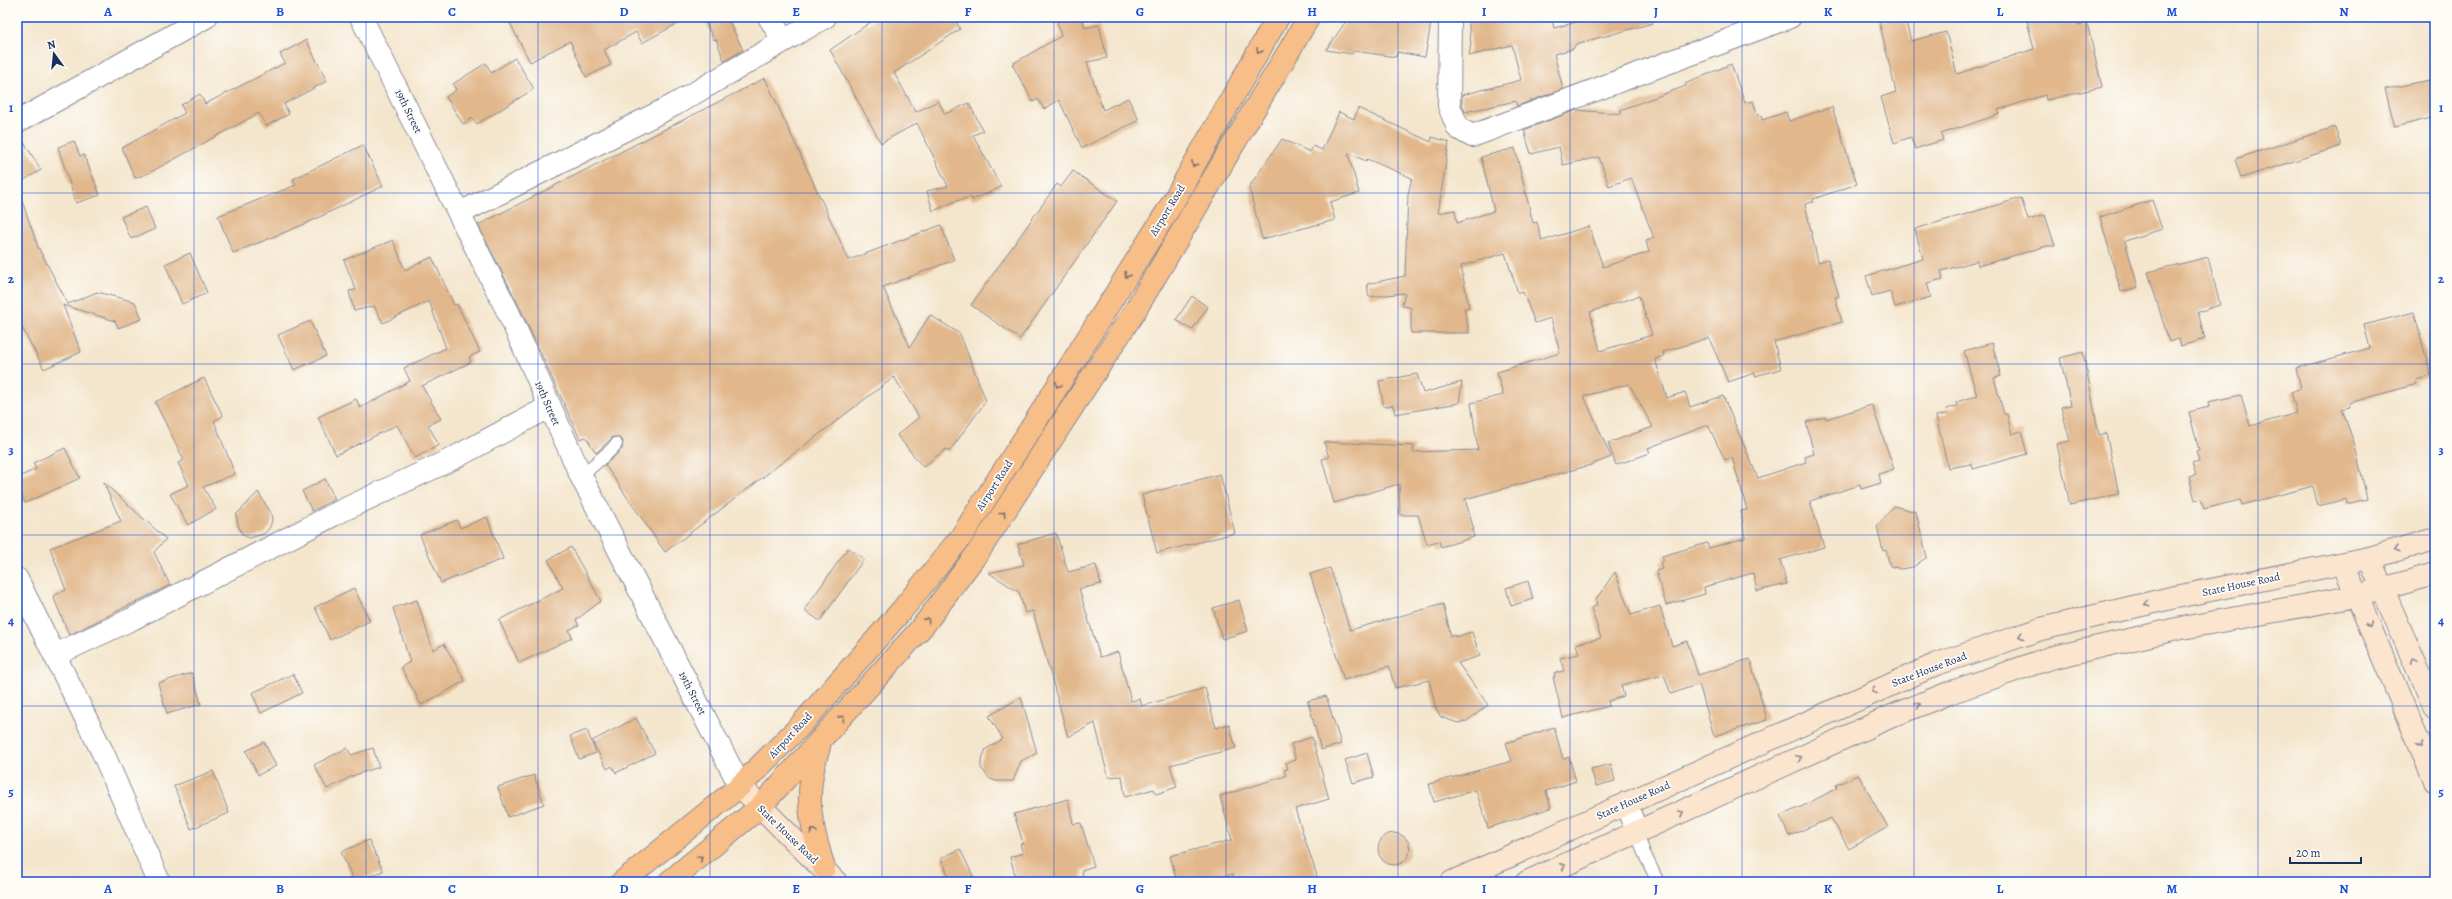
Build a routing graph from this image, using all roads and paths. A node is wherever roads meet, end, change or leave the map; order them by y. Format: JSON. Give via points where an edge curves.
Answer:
{"nodes":[{"id":1,"x":206,"y":17,"type":"edge"},
{"id":2,"x":362,"y":17,"type":"edge"},
{"id":3,"x":769,"y":17,"type":"edge"},
{"id":4,"x":825,"y":17,"type":"edge"},
{"id":5,"x":1278,"y":17,"type":"edge"},
{"id":6,"x":1309,"y":17,"type":"edge"},
{"id":7,"x":1450,"y":17,"type":"edge"},
{"id":8,"x":1790,"y":17,"type":"edge"},
{"id":9,"x":783,"y":40,"type":"junction"},
{"id":10,"x":17,"y":122,"type":"edge"},
{"id":11,"x":460,"y":213,"type":"junction"},
{"id":12,"x":1113,"y":296,"type":"junction"},
{"id":13,"x":1136,"y":308,"type":"junction"},
{"id":14,"x":549,"y":407,"type":"junction"},
{"id":15,"x":616,"y":444,"type":"dead end"},
{"id":16,"x":581,"y":476,"type":"junction"},
{"id":17,"x":2435,"y":539,"type":"edge"},
{"id":18,"x":2369,"y":558,"type":"junction"},
{"id":19,"x":2343,"y":563,"type":"junction"},
{"id":20,"x":2435,"y":574,"type":"edge"},
{"id":21,"x":17,"y":579,"type":"edge"},
{"id":22,"x":2382,"y":588,"type":"junction"},
{"id":23,"x":2357,"y":596,"type":"junction"},
{"id":24,"x":2171,"y":598,"type":"junction"},
{"id":25,"x":2177,"y":629,"type":"junction"},
{"id":26,"x":55,"y":655,"type":"junction"},
{"id":27,"x":2435,"y":670,"type":"edge"},
{"id":28,"x":2432,"y":701,"type":"edge"},
{"id":29,"x":1846,"y":703,"type":"junction"},
{"id":30,"x":1859,"y":730,"type":"junction"},
{"id":31,"x":820,"y":743,"type":"junction"},
{"id":32,"x":2435,"y":781,"type":"edge"},
{"id":33,"x":740,"y":786,"type":"junction"},
{"id":34,"x":1626,"y":803,"type":"junction"},
{"id":35,"x":760,"y":807,"type":"junction"},
{"id":36,"x":1638,"y":833,"type":"junction"},
{"id":37,"x":830,"y":875,"type":"edge"},
{"id":38,"x":159,"y":882,"type":"edge"},
{"id":39,"x":622,"y":882,"type":"edge"},
{"id":40,"x":669,"y":882,"type":"edge"},
{"id":41,"x":1452,"y":882,"type":"edge"},
{"id":42,"x":1527,"y":882,"type":"edge"},
{"id":43,"x":1658,"y":882,"type":"edge"}],
"edges":[{"from":1,"to":10,"type":"street"},
{"from":2,"to":11,"type":"street","name":"19th Street"},
{"from":3,"to":9,"type":"street"},
{"from":4,"to":9,"type":"street"},
{"from":5,"to":12,"type":"main road","name":"Airport Road","one_way":true,"via":[[1170,207]]},
{"from":6,"to":13,"type":"main road","name":"Airport Road"},
{"from":7,"to":8,"type":"street","via":[[1449,106],[1458,128],[1472,136]]},
{"from":9,"to":11,"type":"street","via":[[674,105]]},
{"from":11,"to":14,"type":"street","name":"19th Street","via":[[509,314]]},
{"from":12,"to":13,"type":"main road"},
{"from":12,"to":33,"type":"main road","name":"Airport Road","one_way":true,"via":[[960,537],[902,610],[800,726]]},
{"from":31,"to":13,"type":"main road","name":"Airport Road","one_way":true,"via":[[923,626],[979,551]]},
{"from":14,"to":16,"type":"street","name":"19th Street"},
{"from":14,"to":26,"type":"street","via":[[452,459],[341,511],[132,619]]},
{"from":15,"to":16,"type":"lane"},
{"from":16,"to":33,"type":"street","name":"19th Street"},
{"from":17,"to":18,"type":"main road","name":"State House Road","one_way":true},
{"from":18,"to":19,"type":"main road","name":"State House Road"},
{"from":18,"to":22,"type":"main road"},
{"from":19,"to":23,"type":"main road"},
{"from":19,"to":24,"type":"main road","name":"State House Road"},
{"from":20,"to":22,"type":"main road"},
{"from":21,"to":26,"type":"street"},
{"from":22,"to":23,"type":"main road"},
{"from":28,"to":22,"type":"main road","one_way":true},
{"from":23,"to":25,"type":"main road"},
{"from":23,"to":32,"type":"main road","one_way":true},
{"from":24,"to":25,"type":"main road"},
{"from":24,"to":29,"type":"main road","name":"State House Road","one_way":true,"via":[[2034,632],[1937,664]]},
{"from":30,"to":25,"type":"main road","one_way":true,"via":[[1949,693],[2050,658]]},
{"from":26,"to":38,"type":"street","via":[[103,753]]},
{"from":27,"to":28,"type":"main road"},
{"from":29,"to":30,"type":"main road"},
{"from":29,"to":34,"type":"main road","name":"State House Road"},
{"from":36,"to":30,"type":"main road","one_way":true},
{"from":31,"to":35,"type":"main road","name":"Airport Road"},
{"from":37,"to":31,"type":"main road","one_way":true,"via":[[810,821],[808,795],[811,771]]},
{"from":33,"to":35,"type":"main road","name":"State House Road"},
{"from":33,"to":39,"type":"main road","name":"Airport Road"},
{"from":34,"to":36,"type":"street"},
{"from":34,"to":41,"type":"main road","name":"State House Road"},
{"from":35,"to":37,"type":"main road","name":"State House Road"},
{"from":40,"to":35,"type":"main road","name":"Airport Road","one_way":true},
{"from":42,"to":36,"type":"main road","one_way":true},
{"from":36,"to":43,"type":"lane","via":[[1644,853]]}]}
